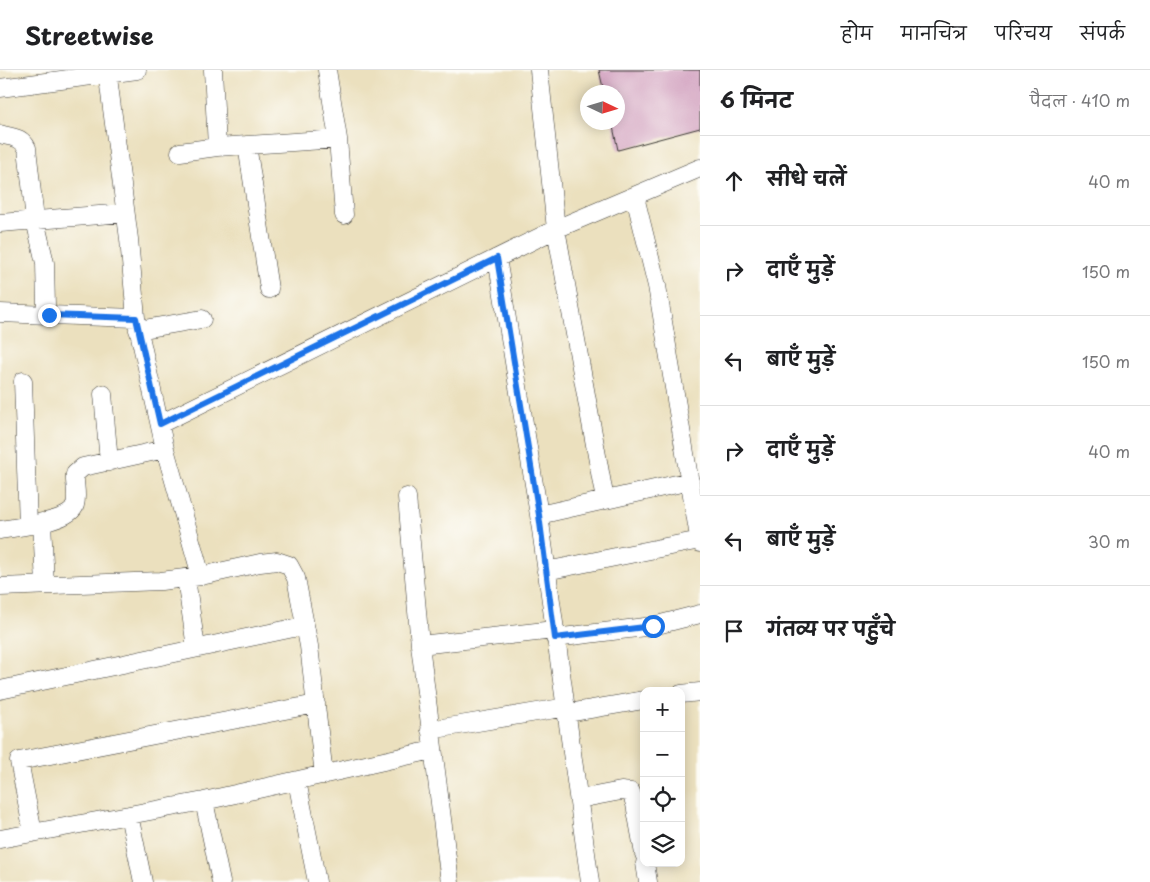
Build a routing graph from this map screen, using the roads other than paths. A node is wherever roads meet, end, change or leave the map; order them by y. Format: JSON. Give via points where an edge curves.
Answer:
{"nodes":[{"id":1,"x":137,"y":70,"type":"edge"},
{"id":2,"x":213,"y":70,"type":"edge"},
{"id":3,"x":327,"y":70,"type":"edge"},
{"id":4,"x":539,"y":70,"type":"edge"},
{"id":5,"x":107,"y":72,"type":"edge"},
{"id":6,"x":0,"y":88,"type":"edge"},
{"id":7,"x":0,"y":134,"type":"edge"},
{"id":8,"x":338,"y":140,"type":"junction"},
{"id":9,"x":247,"y":145,"type":"junction"},
{"id":10,"x":217,"y":147,"type":"junction"},
{"id":11,"x":180,"y":152,"type":"dead end"},
{"id":12,"x":700,"y":168,"type":"edge"},
{"id":13,"x":635,"y":197,"type":"junction"},
{"id":14,"x":124,"y":213,"type":"junction"},
{"id":15,"x":344,"y":215,"type":"dead end"},
{"id":16,"x":35,"y":220,"type":"junction"},
{"id":17,"x":0,"y":224,"type":"edge"},
{"id":18,"x":556,"y":229,"type":"junction"},
{"id":19,"x":497,"y":258,"type":"junction"},
{"id":20,"x":269,"y":290,"type":"dead end"},
{"id":21,"x":0,"y":313,"type":"edge"},
{"id":22,"x":49,"y":315,"type":"junction"},
{"id":23,"x":202,"y":319,"type":"dead end"},
{"id":24,"x":137,"y":324,"type":"junction"},
{"id":25,"x":23,"y":381,"type":"dead end"},
{"id":26,"x":104,"y":394,"type":"dead end"},
{"id":27,"x":160,"y":424,"type":"junction"},
{"id":28,"x":165,"y":449,"type":"junction"},
{"id":29,"x":109,"y":462,"type":"junction"},
{"id":30,"x":690,"y":481,"type":"junction"},
{"id":31,"x":407,"y":497,"type":"dead end"},
{"id":32,"x":605,"y":500,"type":"junction"},
{"id":33,"x":539,"y":515,"type":"junction"},
{"id":34,"x":698,"y":521,"type":"edge"},
{"id":35,"x":35,"y":524,"type":"junction"},
{"id":36,"x":0,"y":530,"type":"edge"},
{"id":37,"x":700,"y":542,"type":"edge"},
{"id":38,"x":546,"y":571,"type":"junction"},
{"id":39,"x":194,"y":577,"type":"junction"},
{"id":40,"x":45,"y":585,"type":"junction"},
{"id":41,"x":0,"y":587,"type":"edge"},
{"id":42,"x":700,"y":614,"type":"edge"},
{"id":43,"x":303,"y":626,"type":"junction"},
{"id":44,"x":554,"y":634,"type":"junction"},
{"id":45,"x":420,"y":645,"type":"junction"},
{"id":46,"x":196,"y":648,"type":"junction"},
{"id":47,"x":0,"y":690,"type":"edge"},
{"id":48,"x":700,"y":692,"type":"edge"},
{"id":49,"x":685,"y":694,"type":"edge"},
{"id":50,"x":640,"y":701,"type":"edge"},
{"id":51,"x":316,"y":704,"type":"junction"},
{"id":52,"x":568,"y":710,"type":"junction"},
{"id":53,"x":430,"y":730,"type":"junction"},
{"id":54,"x":433,"y":750,"type":"junction"},
{"id":55,"x":324,"y":775,"type":"junction"},
{"id":56,"x":297,"y":782,"type":"junction"},
{"id":57,"x":579,"y":799,"type":"junction"},
{"id":58,"x":204,"y":801,"type":"junction"},
{"id":59,"x":129,"y":815,"type":"junction"},
{"id":60,"x":640,"y":832,"type":"edge"},
{"id":61,"x":33,"y":833,"type":"junction"},
{"id":62,"x":0,"y":839,"type":"edge"},
{"id":63,"x":646,"y":867,"type":"edge"},
{"id":64,"x":143,"y":882,"type":"edge"},
{"id":65,"x":220,"y":882,"type":"edge"},
{"id":66,"x":317,"y":882,"type":"edge"},
{"id":67,"x":450,"y":882,"type":"edge"},
{"id":68,"x":590,"y":882,"type":"edge"},
{"id":69,"x":648,"y":882,"type":"edge"}],
"edges":[{"from":1,"to":5,"type":"street"},
{"from":2,"to":10,"type":"street"},
{"from":3,"to":8,"type":"street"},
{"from":4,"to":18,"type":"street"},
{"from":5,"to":6,"type":"street"},
{"from":5,"to":14,"type":"street"},
{"from":7,"to":16,"type":"street","via":[[24,141],[27,148]]},
{"from":8,"to":9,"type":"street"},
{"from":8,"to":15,"type":"street"},
{"from":9,"to":10,"type":"street"},
{"from":9,"to":20,"type":"street"},
{"from":10,"to":11,"type":"street"},
{"from":12,"to":13,"type":"street"},
{"from":13,"to":18,"type":"street"},
{"from":13,"to":30,"type":"street","via":[[657,286]]},
{"from":14,"to":16,"type":"street"},
{"from":14,"to":24,"type":"street"},
{"from":16,"to":17,"type":"street"},
{"from":16,"to":22,"type":"street","via":[[45,263]]},
{"from":18,"to":19,"type":"street"},
{"from":18,"to":32,"type":"street"},
{"from":19,"to":27,"type":"street"},
{"from":19,"to":33,"type":"street"},
{"from":21,"to":22,"type":"street"},
{"from":22,"to":24,"type":"street"},
{"from":23,"to":24,"type":"street"},
{"from":24,"to":27,"type":"street"},
{"from":25,"to":35,"type":"street"},
{"from":26,"to":29,"type":"street"},
{"from":27,"to":28,"type":"street"},
{"from":28,"to":29,"type":"street"},
{"from":28,"to":39,"type":"street"},
{"from":29,"to":35,"type":"street","via":[[78,470],[73,510]]},
{"from":30,"to":32,"type":"street"},
{"from":30,"to":34,"type":"street"},
{"from":31,"to":45,"type":"street"},
{"from":32,"to":33,"type":"street"},
{"from":33,"to":38,"type":"street"},
{"from":34,"to":37,"type":"street"},
{"from":35,"to":36,"type":"street"},
{"from":35,"to":40,"type":"street"},
{"from":37,"to":38,"type":"street"},
{"from":38,"to":44,"type":"street"},
{"from":39,"to":40,"type":"street"},
{"from":39,"to":43,"type":"street","via":[[260,563],[277,561],[289,565],[296,578]]},
{"from":39,"to":46,"type":"street"},
{"from":40,"to":41,"type":"street"},
{"from":42,"to":44,"type":"street","via":[[653,626]]},
{"from":43,"to":46,"type":"street"},
{"from":43,"to":51,"type":"street","via":[[309,646]]},
{"from":44,"to":45,"type":"street"},
{"from":44,"to":52,"type":"street"},
{"from":45,"to":53,"type":"street"},
{"from":46,"to":47,"type":"street"},
{"from":48,"to":49,"type":"street"},
{"from":50,"to":52,"type":"street"},
{"from":51,"to":55,"type":"street"},
{"from":51,"to":61,"type":"street","via":[[19,761]]},
{"from":52,"to":53,"type":"street"},
{"from":52,"to":57,"type":"street"},
{"from":53,"to":54,"type":"street"},
{"from":54,"to":55,"type":"street"},
{"from":54,"to":67,"type":"street"},
{"from":55,"to":56,"type":"street"},
{"from":56,"to":58,"type":"street"},
{"from":56,"to":66,"type":"street"},
{"from":57,"to":60,"type":"street","via":[[630,792]]},
{"from":57,"to":68,"type":"street"},
{"from":58,"to":59,"type":"street"},
{"from":58,"to":65,"type":"street"},
{"from":59,"to":61,"type":"street"},
{"from":59,"to":64,"type":"street"},
{"from":61,"to":62,"type":"street"},
{"from":63,"to":69,"type":"street"}]}
